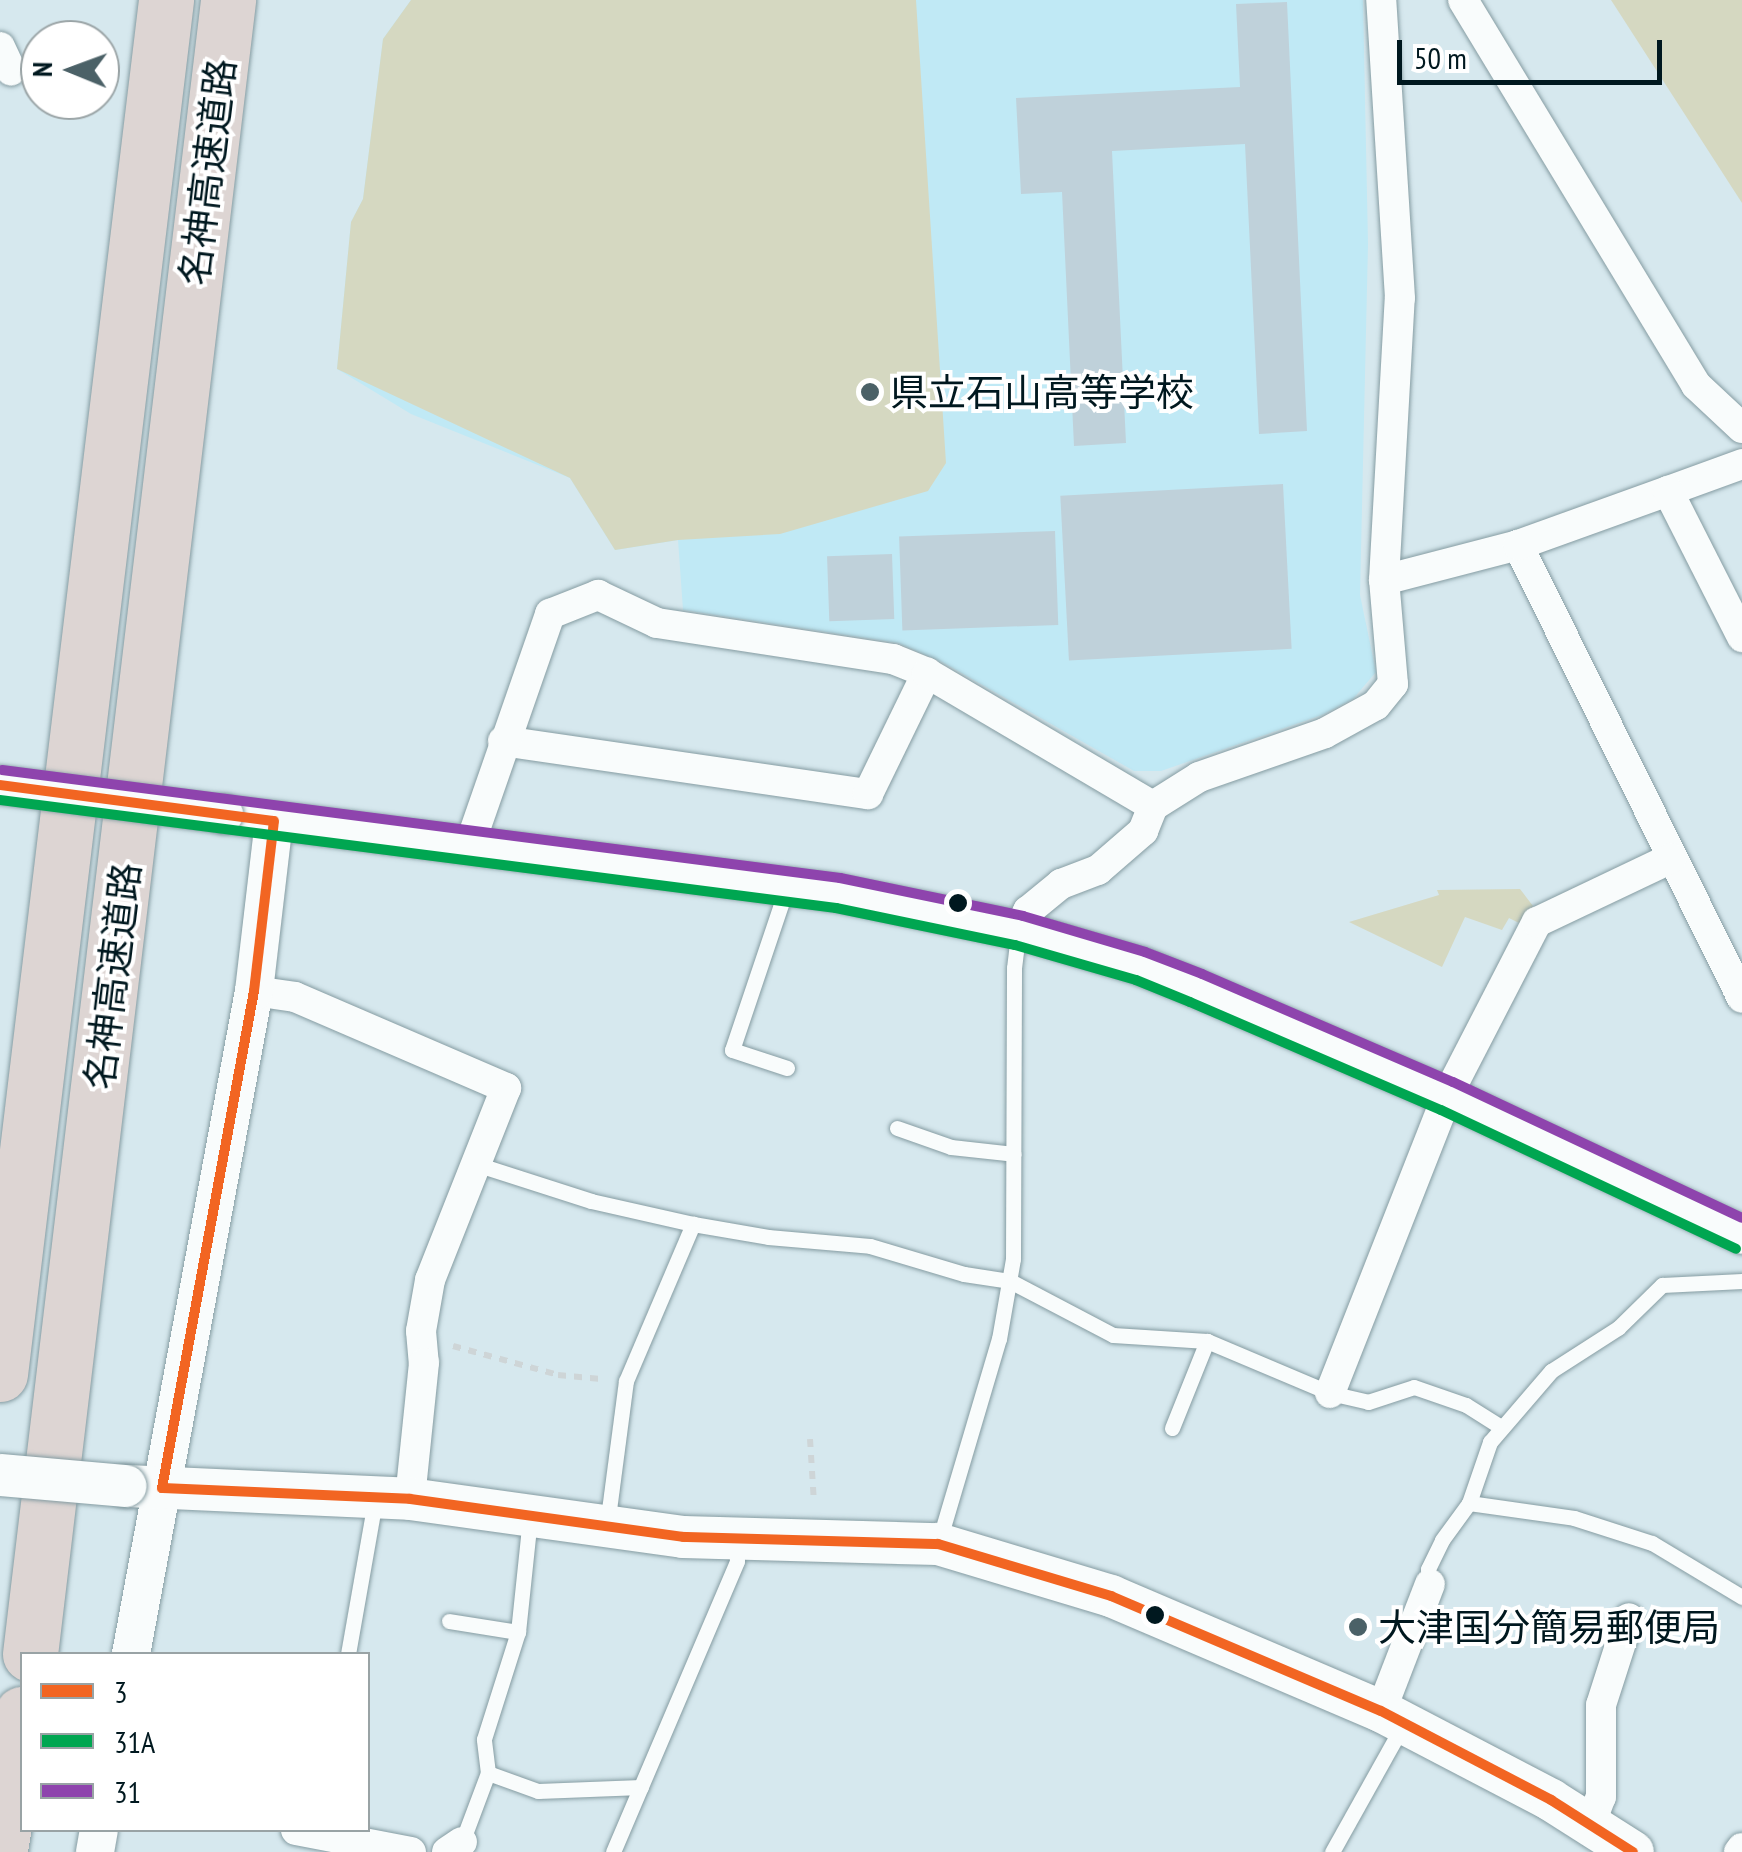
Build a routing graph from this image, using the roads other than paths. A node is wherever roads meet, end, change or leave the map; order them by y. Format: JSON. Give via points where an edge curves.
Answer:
{"nodes":[{"id":1,"x":166,"y":0,"type":"edge"},
{"id":2,"x":228,"y":0,"type":"edge"},
{"id":3,"x":1381,"y":0,"type":"edge"},
{"id":4,"x":1463,"y":0,"type":"edge"},
{"id":5,"x":1742,"y":428,"type":"edge"},
{"id":6,"x":1742,"y":464,"type":"edge"},
{"id":7,"x":1668,"y":491,"type":"junction"},
{"id":8,"x":1518,"y":545,"type":"junction"},
{"id":9,"x":1384,"y":580,"type":"junction"},
{"id":10,"x":1742,"y":637,"type":"edge"},
{"id":11,"x":926,"y":673,"type":"junction"},
{"id":12,"x":503,"y":741,"type":"junction"},
{"id":13,"x":0,"y":785,"type":"edge"},
{"id":14,"x":1153,"y":806,"type":"junction"},
{"id":15,"x":274,"y":821,"type":"junction"},
{"id":16,"x":470,"y":844,"type":"junction"},
{"id":17,"x":1672,"y":858,"type":"junction"},
{"id":18,"x":788,"y":887,"type":"junction"},
{"id":19,"x":1018,"y":930,"type":"junction"},
{"id":20,"x":254,"y":991,"type":"junction"},
{"id":21,"x":1742,"y":998,"type":"edge"},
{"id":22,"x":787,"y":1068,"type":"dead end"},
{"id":23,"x":1446,"y":1096,"type":"junction"},
{"id":24,"x":897,"y":1128,"type":"dead end"},
{"id":25,"x":1014,"y":1154,"type":"junction"},
{"id":26,"x":476,"y":1164,"type":"junction"},
{"id":27,"x":693,"y":1224,"type":"junction"},
{"id":28,"x":1742,"y":1236,"type":"edge"},
{"id":29,"x":1010,"y":1280,"type":"junction"},
{"id":30,"x":1742,"y":1282,"type":"edge"},
{"id":31,"x":1208,"y":1341,"type":"junction"},
{"id":32,"x":0,"y":1374,"type":"edge"},
{"id":33,"x":1330,"y":1393,"type":"junction"},
{"id":34,"x":1501,"y":1427,"type":"junction"},
{"id":35,"x":1172,"y":1428,"type":"dead end"},
{"id":36,"x":0,"y":1475,"type":"edge"},
{"id":37,"x":144,"y":1487,"type":"junction"},
{"id":38,"x":393,"y":1498,"type":"junction"},
{"id":39,"x":1470,"y":1503,"type":"junction"},
{"id":40,"x":530,"y":1517,"type":"junction"},
{"id":41,"x":607,"y":1527,"type":"junction"},
{"id":42,"x":736,"y":1538,"type":"junction"},
{"id":43,"x":938,"y":1544,"type":"junction"},
{"id":44,"x":1430,"y":1584,"type":"joint"},
{"id":45,"x":1742,"y":1597,"type":"edge"},
{"id":46,"x":1629,"y":1618,"type":"dead end"},
{"id":47,"x":449,"y":1620,"type":"dead end"},
{"id":48,"x":518,"y":1632,"type":"junction"},
{"id":49,"x":30,"y":1652,"type":"edge"},
{"id":50,"x":131,"y":1652,"type":"edge"},
{"id":51,"x":349,"y":1652,"type":"edge"},
{"id":52,"x":1393,"y":1717,"type":"junction"},
{"id":53,"x":20,"y":1726,"type":"edge"},
{"id":54,"x":488,"y":1773,"type":"junction"},
{"id":55,"x":641,"y":1787,"type":"junction"},
{"id":56,"x":1590,"y":1825,"type":"junction"},
{"id":57,"x":316,"y":1837,"type":"edge"},
{"id":58,"x":455,"y":1847,"type":"edge"},
{"id":59,"x":0,"y":1850,"type":"edge"},
{"id":60,"x":411,"y":1852,"type":"edge"},
{"id":61,"x":613,"y":1852,"type":"edge"},
{"id":62,"x":1332,"y":1852,"type":"edge"},
{"id":63,"x":1633,"y":1852,"type":"edge"}],
"edges":[{"from":1,"to":32,"type":"highway","name":"名神高速道路"},
{"from":2,"to":49,"type":"highway","name":"名神高速道路"},
{"from":3,"to":9,"type":"street","via":[[1400,298]]},
{"from":4,"to":5,"type":"street","via":[[1696,385]]},
{"from":6,"to":7,"type":"street"},
{"from":7,"to":8,"type":"street"},
{"from":7,"to":10,"type":"street"},
{"from":8,"to":9,"type":"street"},
{"from":8,"to":17,"type":"street"},
{"from":9,"to":14,"type":"street","via":[[1392,684],[1376,705],[1324,733],[1199,777]]},
{"from":11,"to":12,"type":"street","via":[[868,794]]},
{"from":11,"to":12,"type":"street","via":[[893,660],[657,623],[598,595],[550,614]]},
{"from":11,"to":14,"type":"street"},
{"from":12,"to":16,"type":"street"},
{"from":13,"to":15,"type":"street","bridge":true},
{"from":14,"to":19,"type":"street","via":[[1143,831],[1098,870],[1061,884],[1028,911]]},
{"from":15,"to":16,"type":"street"},
{"from":15,"to":20,"type":"street"},
{"from":16,"to":18,"type":"street"},
{"from":17,"to":21,"type":"street"},
{"from":17,"to":23,"type":"street","via":[[1537,922]]},
{"from":18,"to":19,"type":"street"},
{"from":18,"to":22,"type":"lane","via":[[732,1050]]},
{"from":19,"to":23,"type":"street","via":[[1141,966]]},
{"from":19,"to":25,"type":"lane"},
{"from":20,"to":26,"type":"street","via":[[295,997],[506,1088]]},
{"from":20,"to":37,"type":"street"},
{"from":23,"to":28,"type":"street"},
{"from":23,"to":33,"type":"street"},
{"from":24,"to":25,"type":"lane","via":[[951,1147]]},
{"from":25,"to":29,"type":"lane"},
{"from":26,"to":27,"type":"lane","via":[[591,1201]]},
{"from":26,"to":38,"type":"street","via":[[430,1280],[424,1363]]},
{"from":27,"to":29,"type":"lane","via":[[870,1246],[964,1274]]},
{"from":27,"to":41,"type":"lane","via":[[626,1382]]},
{"from":29,"to":31,"type":"lane","via":[[1113,1335]]},
{"from":29,"to":43,"type":"lane"},
{"from":30,"to":34,"type":"lane","via":[[1662,1285],[1618,1328],[1550,1371]]},
{"from":31,"to":33,"type":"lane"},
{"from":31,"to":35,"type":"lane"},
{"from":33,"to":34,"type":"lane","via":[[1368,1402],[1414,1387],[1466,1405]]},
{"from":34,"to":39,"type":"lane","via":[[1473,1480]]},
{"from":36,"to":37,"type":"main road","bridge":true},
{"from":37,"to":38,"type":"main road"},
{"from":37,"to":50,"type":"street"},
{"from":38,"to":40,"type":"main road"},
{"from":38,"to":51,"type":"lane"},
{"from":39,"to":44,"type":"lane","via":[[1442,1540],[1428,1569]]},
{"from":39,"to":45,"type":"lane","via":[[1574,1518],[1652,1543]]},
{"from":40,"to":41,"type":"main road"},
{"from":40,"to":48,"type":"lane"},
{"from":41,"to":42,"type":"main road"},
{"from":42,"to":43,"type":"main road"},
{"from":42,"to":55,"type":"lane","via":[[737,1561]]},
{"from":43,"to":52,"type":"main road","via":[[1110,1596]]},
{"from":44,"to":52,"type":"street"},
{"from":46,"to":56,"type":"street","via":[[1601,1705],[1601,1797]]},
{"from":47,"to":48,"type":"lane"},
{"from":48,"to":54,"type":"lane","via":[[484,1740]]},
{"from":52,"to":56,"type":"main road"},
{"from":52,"to":62,"type":"lane"},
{"from":53,"to":59,"type":"highway"},
{"from":54,"to":55,"type":"lane","via":[[538,1791]]},
{"from":54,"to":58,"type":"lane"},
{"from":55,"to":61,"type":"lane"},
{"from":56,"to":63,"type":"main road"},
{"from":57,"to":60,"type":"street"}]}
